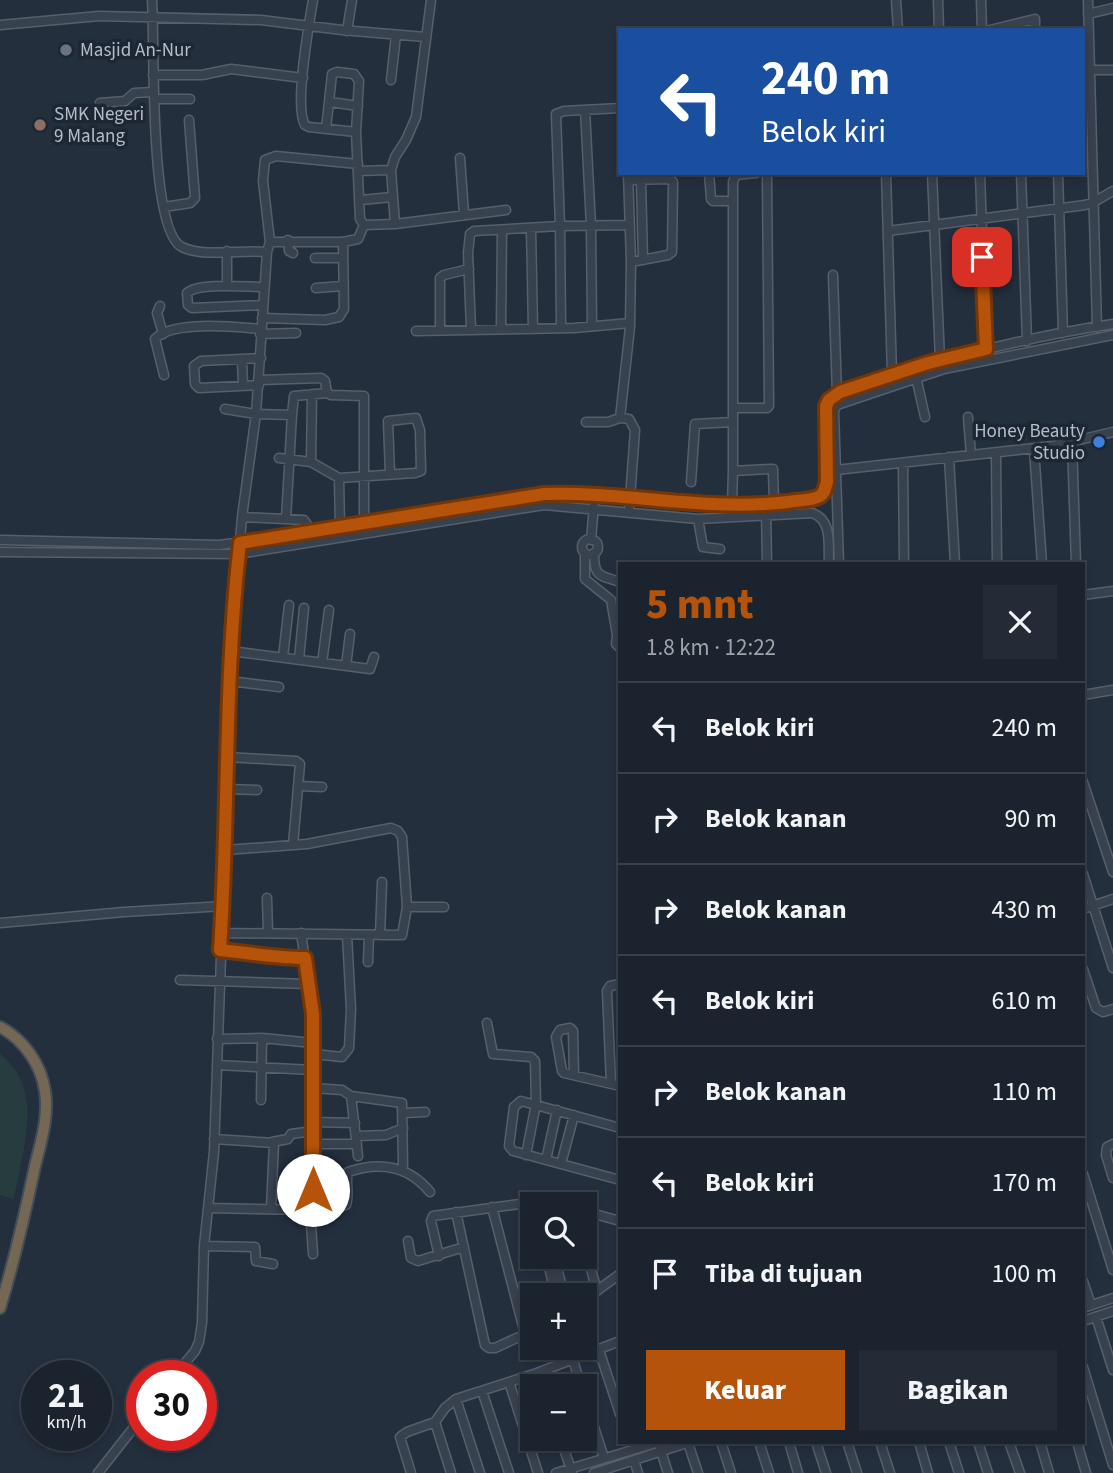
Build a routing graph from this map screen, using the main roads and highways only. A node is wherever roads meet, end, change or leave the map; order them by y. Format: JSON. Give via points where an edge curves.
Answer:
{"nodes":[{"id":1,"x":0,"y":1027,"type":"edge"},
{"id":2,"x":0,"y":1308,"type":"edge"}],
"edges":[{"from":1,"to":2,"type":"highway","via":[[36,1062],[46,1106],[28,1202]]}]}
